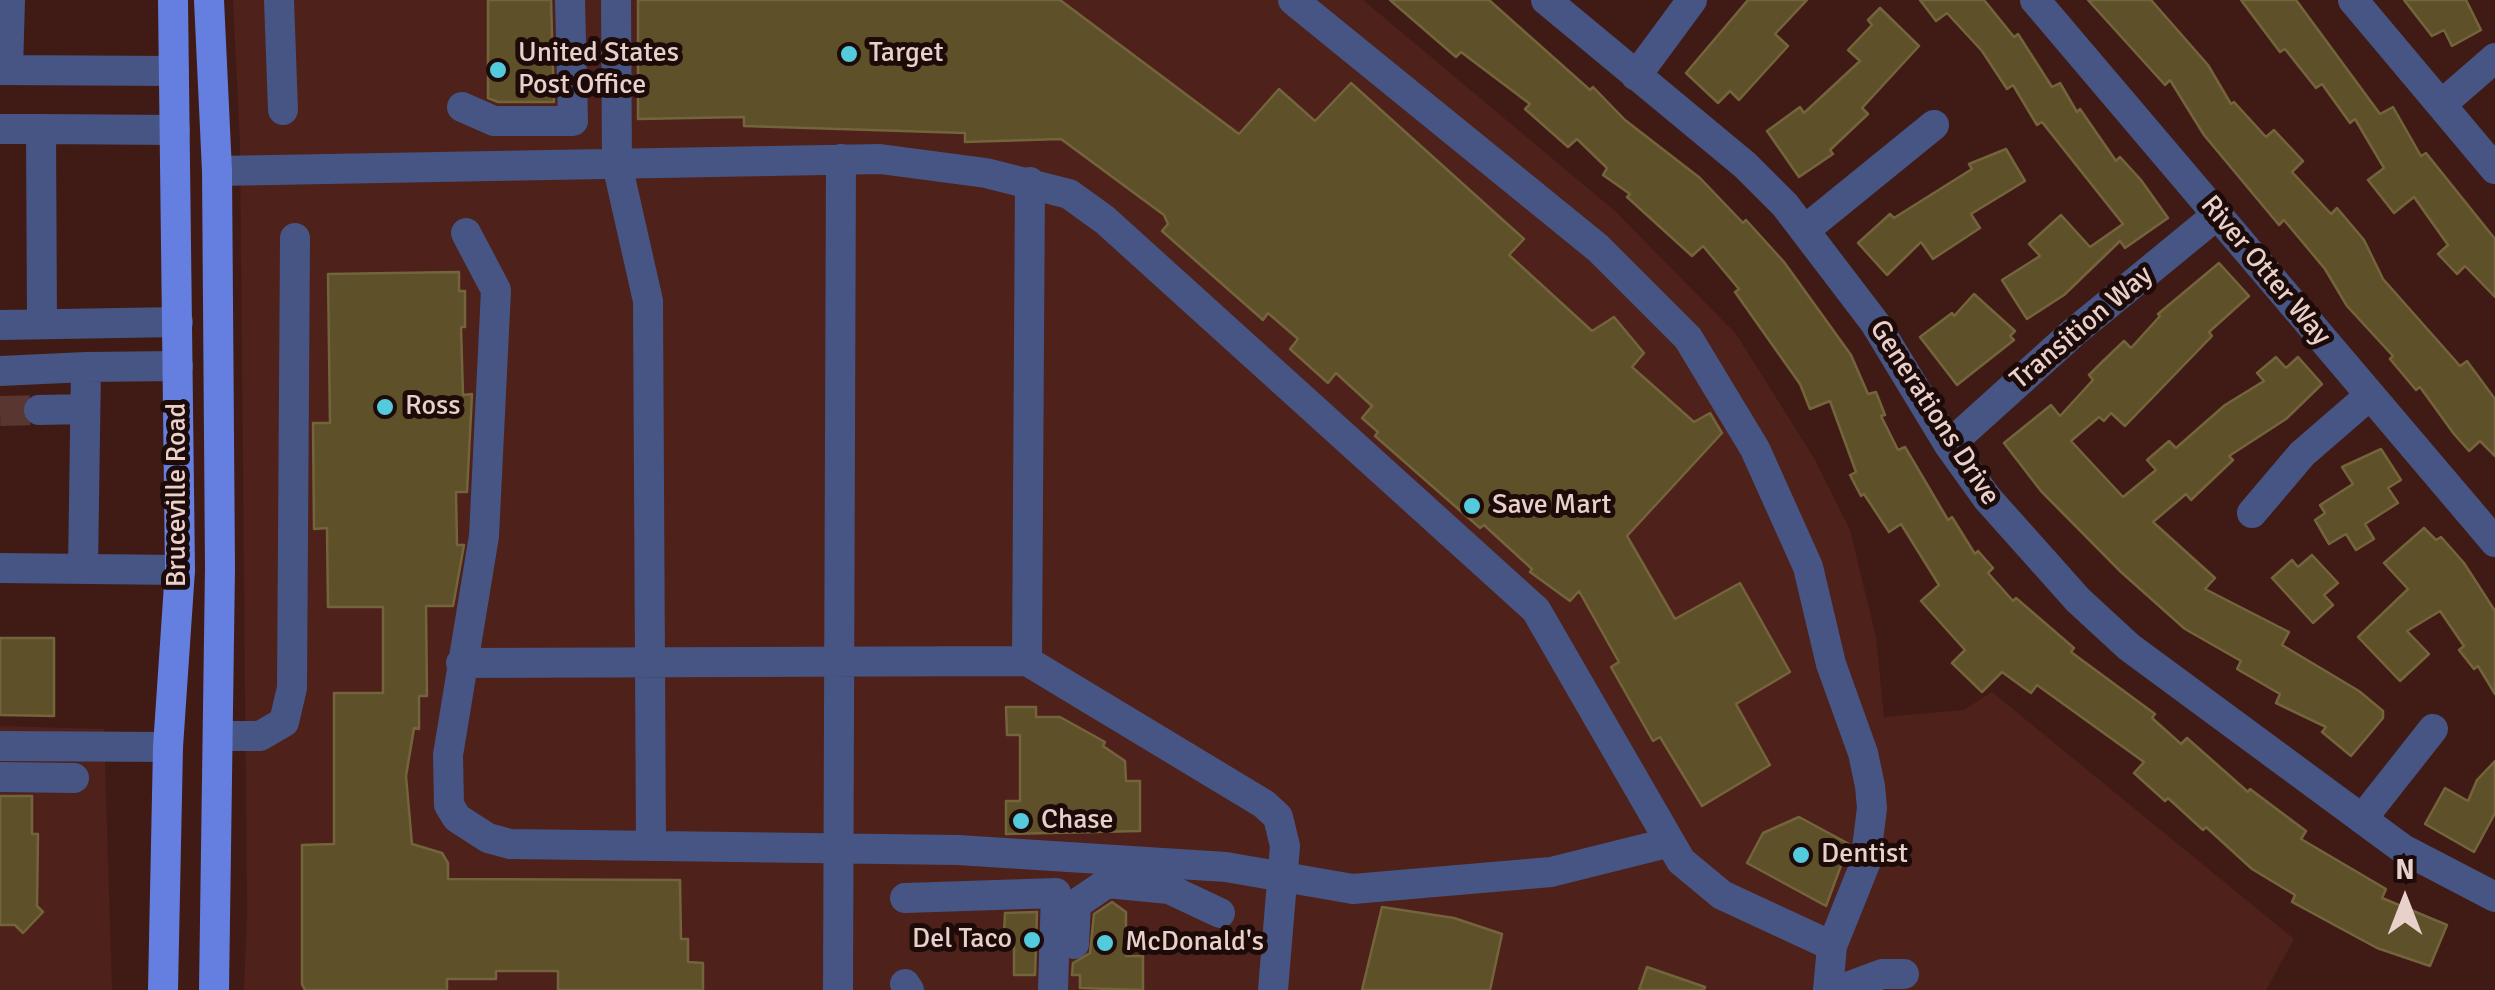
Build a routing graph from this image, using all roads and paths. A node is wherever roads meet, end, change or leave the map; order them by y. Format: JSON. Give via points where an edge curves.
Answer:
{"nodes":[{"id":1,"x":10,"y":0,"type":"edge"},
{"id":2,"x":173,"y":0,"type":"edge"},
{"id":3,"x":187,"y":0,"type":"edge"},
{"id":4,"x":209,"y":0,"type":"edge"},
{"id":5,"x":279,"y":0,"type":"edge"},
{"id":6,"x":570,"y":0,"type":"edge"},
{"id":7,"x":616,"y":0,"type":"edge"},
{"id":8,"x":1294,"y":0,"type":"edge"},
{"id":9,"x":1546,"y":0,"type":"edge"},
{"id":10,"x":1692,"y":0,"type":"edge"},
{"id":11,"x":2035,"y":0,"type":"edge"},
{"id":12,"x":2353,"y":0,"type":"edge"},
{"id":13,"x":2495,"y":58,"type":"edge"},
{"id":14,"x":4,"y":70,"type":"edge"},
{"id":15,"x":174,"y":71,"type":"junction"},
{"id":16,"x":1636,"y":76,"type":"junction"},
{"id":17,"x":2442,"y":104,"type":"junction"},
{"id":18,"x":462,"y":107,"type":"dead end"},
{"id":19,"x":283,"y":110,"type":"dead end"},
{"id":20,"x":1934,"y":125,"type":"dead end"},
{"id":21,"x":0,"y":129,"type":"edge"},
{"id":22,"x":41,"y":129,"type":"junction"},
{"id":23,"x":176,"y":130,"type":"junction"},
{"id":24,"x":841,"y":159,"type":"junction"},
{"id":25,"x":617,"y":164,"type":"junction"},
{"id":26,"x":2495,"y":169,"type":"edge"},
{"id":27,"x":217,"y":171,"type":"junction"},
{"id":28,"x":1030,"y":182,"type":"junction"},
{"id":29,"x":2218,"y":214,"type":"junction"},
{"id":30,"x":1806,"y":229,"type":"junction"},
{"id":31,"x":466,"y":232,"type":"dead end"},
{"id":32,"x":295,"y":238,"type":"dead end"},
{"id":33,"x":178,"y":322,"type":"junction"},
{"id":34,"x":42,"y":324,"type":"junction"},
{"id":35,"x":0,"y":325,"type":"edge"},
{"id":36,"x":178,"y":366,"type":"junction"},
{"id":37,"x":86,"y":367,"type":"junction"},
{"id":38,"x":0,"y":371,"type":"edge"},
{"id":39,"x":2369,"y":396,"type":"junction"},
{"id":40,"x":85,"y":409,"type":"junction"},
{"id":41,"x":38,"y":410,"type":"tunnel mouth"},
{"id":42,"x":1949,"y":445,"type":"junction"},
{"id":43,"x":2252,"y":513,"type":"dead end"},
{"id":44,"x":2495,"y":542,"type":"edge"},
{"id":45,"x":0,"y":568,"type":"edge"},
{"id":46,"x":84,"y":569,"type":"junction"},
{"id":47,"x":180,"y":570,"type":"junction"},
{"id":48,"x":1027,"y":661,"type":"junction"},
{"id":49,"x":462,"y":664,"type":"junction"},
{"id":50,"x":652,"y":664,"type":"junction"},
{"id":51,"x":839,"y":665,"type":"junction"},
{"id":52,"x":2433,"y":729,"type":"dead end"},
{"id":53,"x":219,"y":736,"type":"junction"},
{"id":54,"x":0,"y":746,"type":"edge"},
{"id":55,"x":168,"y":747,"type":"junction"},
{"id":56,"x":0,"y":777,"type":"edge"},
{"id":57,"x":74,"y":778,"type":"dead end"},
{"id":58,"x":2362,"y":819,"type":"junction"},
{"id":59,"x":1667,"y":842,"type":"junction"},
{"id":60,"x":650,"y":846,"type":"junction"},
{"id":61,"x":839,"y":849,"type":"junction"},
{"id":62,"x":1282,"y":879,"type":"junction"},
{"id":63,"x":904,"y":898,"type":"dead end"},
{"id":64,"x":2495,"y":898,"type":"edge"},
{"id":65,"x":1220,"y":913,"type":"dead end"},
{"id":66,"x":1832,"y":946,"type":"junction"},
{"id":67,"x":1904,"y":974,"type":"dead end"},
{"id":68,"x":163,"y":990,"type":"edge"},
{"id":69,"x":214,"y":990,"type":"edge"},
{"id":70,"x":838,"y":990,"type":"edge"},
{"id":71,"x":1053,"y":990,"type":"edge"},
{"id":72,"x":1071,"y":990,"type":"edge"},
{"id":73,"x":1273,"y":990,"type":"edge"},
{"id":74,"x":1828,"y":990,"type":"edge"},
{"id":75,"x":1839,"y":990,"type":"edge"}],
"edges":[{"from":1,"to":14,"type":"street"},
{"from":2,"to":15,"type":"main road","name":"Bruceville Road"},
{"from":3,"to":27,"type":"main road","via":[[193,140],[199,156]]},
{"from":4,"to":27,"type":"main road","name":"Bruceville Road"},
{"from":5,"to":19,"type":"street"},
{"from":6,"to":18,"type":"street","via":[[574,121],[494,120]]},
{"from":7,"to":25,"type":"street"},
{"from":8,"to":66,"type":"street","via":[[1598,248],[1688,338],[1712,372],[1798,542],[1863,753],[1872,808],[1866,864]]},
{"from":9,"to":16,"type":"street","name":"Generations Drive"},
{"from":10,"to":16,"type":"street"},
{"from":11,"to":29,"type":"street","name":"River Otter Way"},
{"from":12,"to":17,"type":"street"},
{"from":13,"to":17,"type":"street"},
{"from":14,"to":15,"type":"street"},
{"from":15,"to":23,"type":"main road","name":"Bruceville Road"},
{"from":16,"to":30,"type":"street","name":"Generations Drive","via":[[1746,166]]},
{"from":17,"to":26,"type":"street"},
{"from":20,"to":30,"type":"street"},
{"from":21,"to":22,"type":"street"},
{"from":22,"to":23,"type":"street"},
{"from":22,"to":34,"type":"street"},
{"from":23,"to":33,"type":"main road","name":"Bruceville Road"},
{"from":24,"to":25,"type":"street"},
{"from":24,"to":28,"type":"street","via":[[908,162]]},
{"from":24,"to":51,"type":"street"},
{"from":25,"to":27,"type":"street"},
{"from":25,"to":50,"type":"street","via":[[648,301]]},
{"from":27,"to":53,"type":"main road","name":"Bruceville Road"},
{"from":28,"to":48,"type":"street"},
{"from":28,"to":59,"type":"street","via":[[1069,194],[1105,220],[1536,610]]},
{"from":29,"to":39,"type":"street","name":"River Otter Way"},
{"from":29,"to":42,"type":"street","name":"Transition Way"},
{"from":30,"to":42,"type":"street","name":"Generations Drive","via":[[1875,323]]},
{"from":31,"to":49,"type":"street","via":[[496,290],[484,536]]},
{"from":32,"to":53,"type":"street","via":[[292,688],[284,722],[260,736]]},
{"from":33,"to":34,"type":"street"},
{"from":33,"to":36,"type":"main road","name":"Bruceville Road"},
{"from":34,"to":35,"type":"street"},
{"from":36,"to":37,"type":"street"},
{"from":36,"to":47,"type":"main road","name":"Bruceville Road"},
{"from":37,"to":38,"type":"street"},
{"from":37,"to":40,"type":"street"},
{"from":39,"to":43,"type":"street","via":[[2302,454]]},
{"from":39,"to":44,"type":"street","name":"River Otter Way"},
{"from":40,"to":41,"type":"street"},
{"from":40,"to":46,"type":"street"},
{"from":42,"to":58,"type":"street","name":"Generations Drive","via":[[2031,550],[2129,647]]},
{"from":45,"to":46,"type":"street"},
{"from":46,"to":47,"type":"street"},
{"from":47,"to":55,"type":"main road","name":"Bruceville Road"},
{"from":48,"to":51,"type":"street"},
{"from":48,"to":62,"type":"street","via":[[1264,804],[1282,832]]},
{"from":49,"to":50,"type":"street"},
{"from":49,"to":60,"type":"street","via":[[448,755],[449,805],[457,818],[510,844]]},
{"from":50,"to":51,"type":"street"},
{"from":50,"to":60,"type":"street"},
{"from":51,"to":61,"type":"street"},
{"from":52,"to":58,"type":"street"},
{"from":53,"to":69,"type":"main road","name":"Bruceville Road"},
{"from":54,"to":55,"type":"street"},
{"from":55,"to":68,"type":"main road","name":"Bruceville Road"},
{"from":56,"to":57,"type":"street"},
{"from":58,"to":64,"type":"street","name":"Generations Drive","via":[[2433,867]]},
{"from":59,"to":62,"type":"street","via":[[1517,877],[1352,889]]},
{"from":59,"to":66,"type":"street","via":[[1722,895]]},
{"from":60,"to":61,"type":"street"},
{"from":61,"to":62,"type":"street","via":[[1226,866]]},
{"from":61,"to":70,"type":"street"},
{"from":62,"to":73,"type":"street"},
{"from":63,"to":71,"type":"street","via":[[1056,893]]},
{"from":65,"to":72,"type":"street","via":[[1169,889],[1107,884],[1076,904]]},
{"from":66,"to":74,"type":"street"},
{"from":67,"to":75,"type":"street","via":[[1882,974]]}]}
